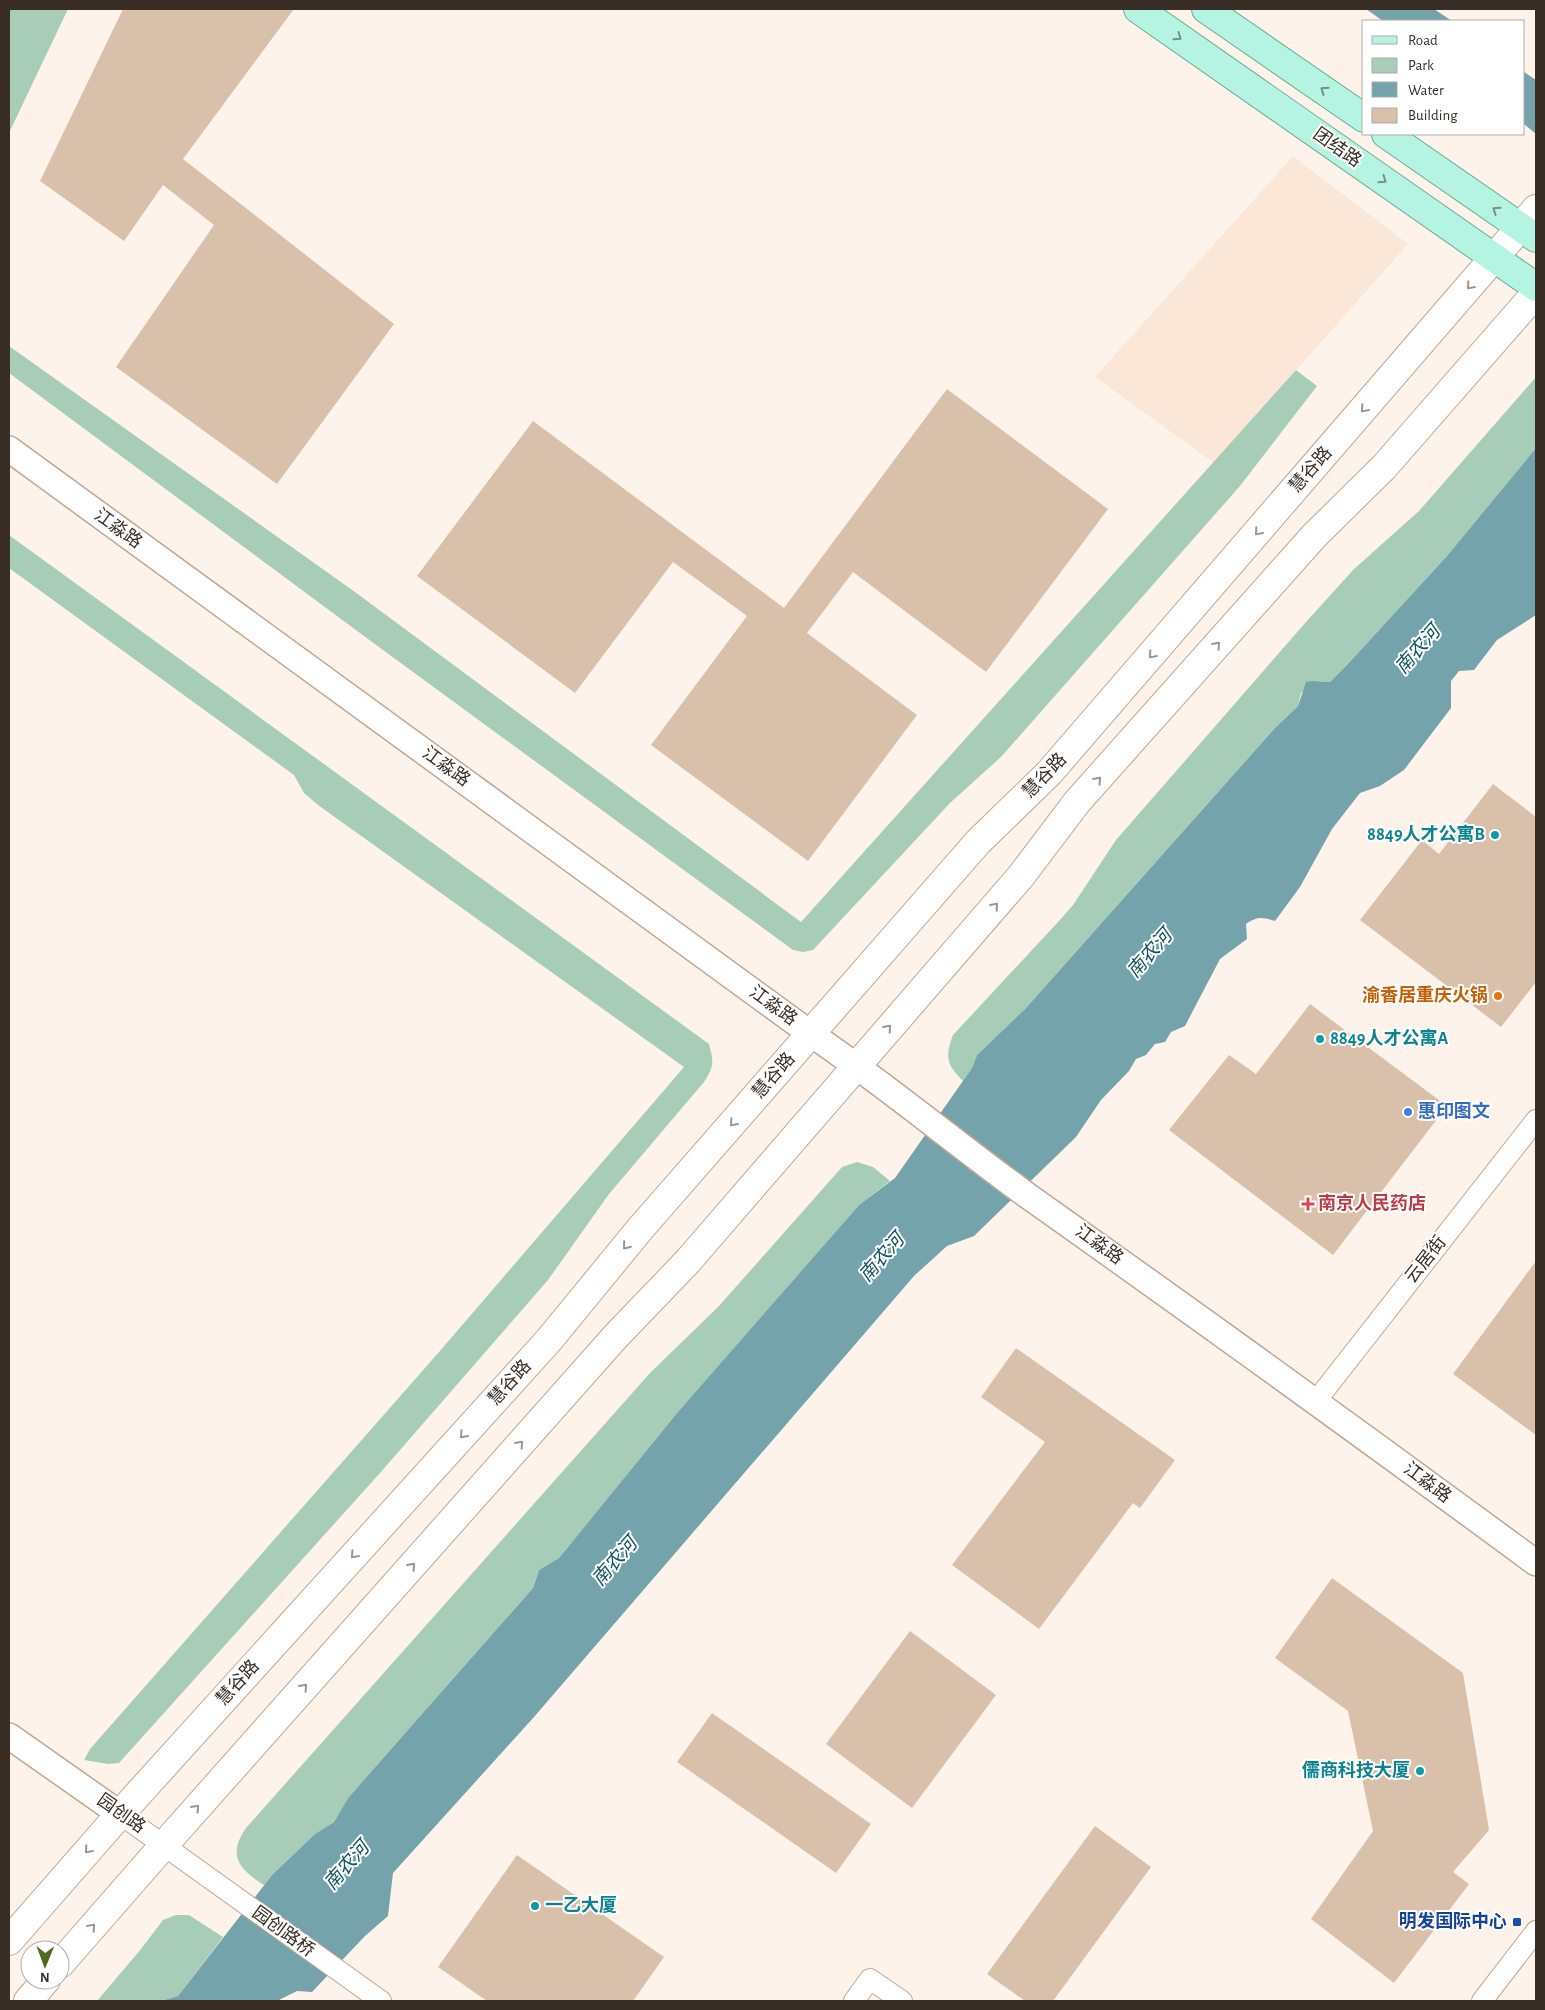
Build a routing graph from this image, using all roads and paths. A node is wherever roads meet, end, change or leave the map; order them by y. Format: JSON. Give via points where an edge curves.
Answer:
{"nodes":[{"id":1,"x":1138,"y":9,"type":"edge"},
{"id":2,"x":1206,"y":9,"type":"edge"},
{"id":3,"x":1362,"y":117,"type":"edge"},
{"id":4,"x":1388,"y":135,"type":"edge"},
{"id":5,"x":1531,"y":225,"type":"edge"},
{"id":6,"x":1495,"y":258,"type":"junction"},
{"id":7,"x":1536,"y":287,"type":"edge"},
{"id":8,"x":1536,"y":293,"type":"edge"},
{"id":9,"x":9,"y":449,"type":"edge"},
{"id":10,"x":811,"y":1034,"type":"junction"},
{"id":11,"x":856,"y":1065,"type":"junction"},
{"id":12,"x":1536,"y":1120,"type":"edge"},
{"id":13,"x":1316,"y":1401,"type":"junction"},
{"id":14,"x":1536,"y":1563,"type":"edge"},
{"id":15,"x":9,"y":1736,"type":"edge"},
{"id":16,"x":120,"y":1814,"type":"junction"},
{"id":17,"x":164,"y":1845,"type":"junction"},
{"id":18,"x":231,"y":1894,"type":"joint"},
{"id":19,"x":1536,"y":1932,"type":"edge"},
{"id":20,"x":9,"y":1941,"type":"edge"},
{"id":21,"x":70,"y":1953,"type":"edge"},
{"id":22,"x":37,"y":1990,"type":"edge"},
{"id":23,"x":28,"y":2001,"type":"edge"},
{"id":24,"x":381,"y":2001,"type":"edge"},
{"id":25,"x":854,"y":2001,"type":"edge"},
{"id":26,"x":902,"y":2001,"type":"edge"},
{"id":27,"x":1482,"y":2001,"type":"edge"}],
"edges":[{"from":1,"to":6,"type":"main road","name":"团结路","one_way":true},
{"from":3,"to":2,"type":"main road","one_way":true},
{"from":5,"to":4,"type":"main road","one_way":true},
{"from":5,"to":6,"type":"main road","name":"慧谷路"},
{"from":6,"to":7,"type":"main road","name":"团结路"},
{"from":6,"to":10,"type":"main road","name":"慧谷路","one_way":true,"via":[[1049,773],[978,842]]},
{"from":11,"to":8,"type":"main road","one_way":true,"via":[[1021,876],[1077,802],[1314,536],[1384,467]]},
{"from":9,"to":10,"type":"street","name":"江淼路"},
{"from":10,"to":11,"type":"street","name":"江淼路"},
{"from":10,"to":16,"type":"main road","name":"慧谷路","one_way":true,"via":[[640,1229],[549,1340]]},
{"from":11,"to":13,"type":"street","name":"江淼路","via":[[1028,1195]]},
{"from":17,"to":11,"type":"main road","one_way":true,"via":[[609,1343],[688,1261]]},
{"from":12,"to":13,"type":"street","name":"云居街"},
{"from":13,"to":14,"type":"street","name":"江淼路"},
{"from":15,"to":16,"type":"street","name":"园创路"},
{"from":16,"to":17,"type":"street","name":"园创路"},
{"from":16,"to":20,"type":"main road","name":"慧谷路","one_way":true},
{"from":17,"to":18,"type":"street","name":"园创路"},
{"from":21,"to":17,"type":"main road","one_way":true},
{"from":18,"to":24,"type":"street","name":"园创路桥"},
{"from":19,"to":27,"type":"street"},
{"from":22,"to":23,"type":"main road"},
{"from":25,"to":26,"type":"street","via":[[870,1979]]}]}
